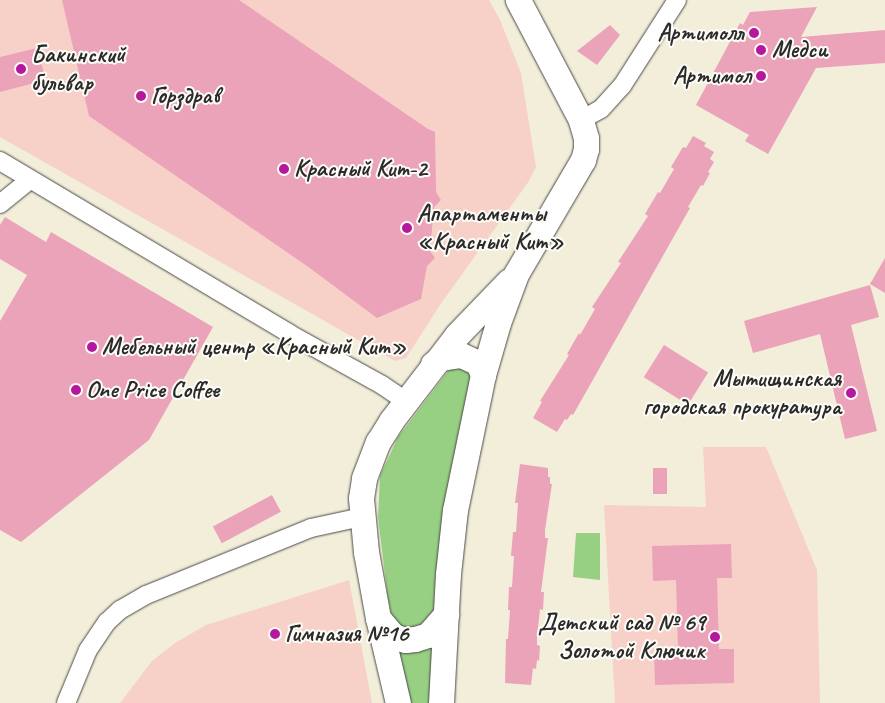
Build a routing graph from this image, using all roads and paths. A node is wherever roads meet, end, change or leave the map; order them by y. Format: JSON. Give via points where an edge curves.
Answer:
{"nodes":[{"id":1,"x":518,"y":0,"type":"edge"},
{"id":2,"x":677,"y":0,"type":"edge"},
{"id":3,"x":581,"y":120,"type":"junction"},
{"id":4,"x":0,"y":161,"type":"edge"},
{"id":5,"x":30,"y":180,"type":"junction"},
{"id":6,"x":0,"y":204,"type":"edge"},
{"id":7,"x":516,"y":274,"type":"junction"},
{"id":8,"x":433,"y":364,"type":"junction"},
{"id":9,"x":483,"y":375,"type":"junction"},
{"id":10,"x":406,"y":401,"type":"junction"},
{"id":11,"x":362,"y":517,"type":"junction"},
{"id":12,"x":446,"y":614,"type":"junction"},
{"id":13,"x":378,"y":618,"type":"junction"},
{"id":14,"x":66,"y":703,"type":"edge"},
{"id":15,"x":398,"y":703,"type":"edge"},
{"id":16,"x":440,"y":703,"type":"edge"}],
"edges":[{"from":1,"to":3,"type":"main road"},
{"from":2,"to":3,"type":"street","via":[[616,94],[602,109]]},
{"from":3,"to":7,"type":"main road","via":[[586,138],[583,160]]},
{"from":4,"to":5,"type":"street"},
{"from":5,"to":6,"type":"street"},
{"from":5,"to":10,"type":"street"},
{"from":7,"to":8,"type":"main road"},
{"from":7,"to":9,"type":"main road"},
{"from":8,"to":9,"type":"main road","via":[[441,358],[461,355],[478,364]]},
{"from":8,"to":10,"type":"main road"},
{"from":9,"to":12,"type":"main road","via":[[455,510]]},
{"from":10,"to":11,"type":"main road","via":[[378,442],[369,462],[361,498]]},
{"from":11,"to":13,"type":"main road"},
{"from":11,"to":14,"type":"street","via":[[311,528],[146,595],[120,610],[107,622],[88,650]]},
{"from":12,"to":13,"type":"main road","via":[[428,635],[405,640],[393,636]]},
{"from":12,"to":16,"type":"main road"},
{"from":13,"to":15,"type":"main road"}]}
